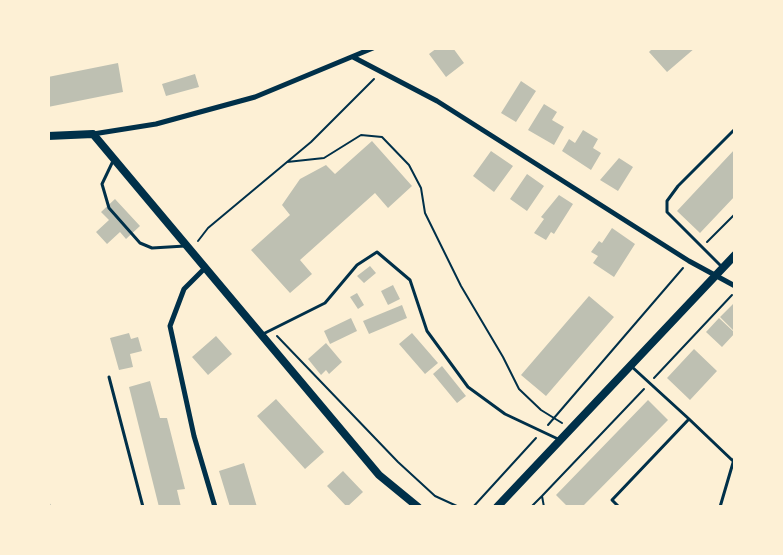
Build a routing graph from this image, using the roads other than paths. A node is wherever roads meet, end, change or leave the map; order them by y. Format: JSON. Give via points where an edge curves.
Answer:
{"nodes":[{"id":1,"x":373,"y":48,"type":"edge"},
{"id":2,"x":353,"y":57,"type":"junction"},
{"id":3,"x":735,"y":129,"type":"edge"},
{"id":4,"x":93,"y":134,"type":"junction"},
{"id":5,"x":48,"y":136,"type":"edge"},
{"id":6,"x":113,"y":159,"type":"junction"},
{"id":7,"x":186,"y":246,"type":"junction"},
{"id":8,"x":735,"y":255,"type":"edge"},
{"id":9,"x":205,"y":268,"type":"junction"},
{"id":10,"x":723,"y":268,"type":"junction"},
{"id":11,"x":715,"y":277,"type":"junction"},
{"id":12,"x":735,"y":286,"type":"edge"},
{"id":13,"x":261,"y":335,"type":"junction"},
{"id":14,"x":630,"y":365,"type":"junction"},
{"id":15,"x":109,"y":376,"type":"dead end"},
{"id":16,"x":689,"y":419,"type":"junction"},
{"id":17,"x":560,"y":440,"type":"junction"},
{"id":18,"x":735,"y":456,"type":"edge"},
{"id":19,"x":733,"y":461,"type":"junction"},
{"id":20,"x":143,"y":507,"type":"edge"},
{"id":21,"x":215,"y":507,"type":"edge"},
{"id":22,"x":418,"y":507,"type":"edge"},
{"id":23,"x":497,"y":507,"type":"edge"},
{"id":24,"x":619,"y":507,"type":"edge"},
{"id":25,"x":720,"y":507,"type":"edge"}],
"edges":[{"from":1,"to":2,"type":"street"},
{"from":2,"to":4,"type":"street","via":[[255,97],[156,124]]},
{"from":2,"to":11,"type":"street","via":[[437,101]]},
{"from":3,"to":10,"type":"lane","via":[[667,201],[667,212]]},
{"from":4,"to":5,"type":"main road"},
{"from":4,"to":6,"type":"main road"},
{"from":6,"to":7,"type":"main road"},
{"from":6,"to":7,"type":"lane","via":[[102,184],[109,208],[140,243],[152,248]]},
{"from":7,"to":9,"type":"main road"},
{"from":8,"to":10,"type":"main road"},
{"from":9,"to":13,"type":"main road"},
{"from":9,"to":21,"type":"street","via":[[184,289],[170,326],[194,436]]},
{"from":10,"to":11,"type":"main road"},
{"from":11,"to":12,"type":"street"},
{"from":11,"to":14,"type":"main road"},
{"from":13,"to":17,"type":"lane","via":[[326,303],[357,265],[377,252],[410,280],[427,331],[468,387],[505,414]]},
{"from":13,"to":22,"type":"main road","via":[[379,475]]},
{"from":14,"to":16,"type":"lane"},
{"from":14,"to":17,"type":"main road"},
{"from":15,"to":20,"type":"lane"},
{"from":16,"to":19,"type":"lane"},
{"from":16,"to":24,"type":"lane","via":[[612,500]]},
{"from":17,"to":23,"type":"main road"},
{"from":18,"to":19,"type":"lane"},
{"from":19,"to":25,"type":"lane"}]}
